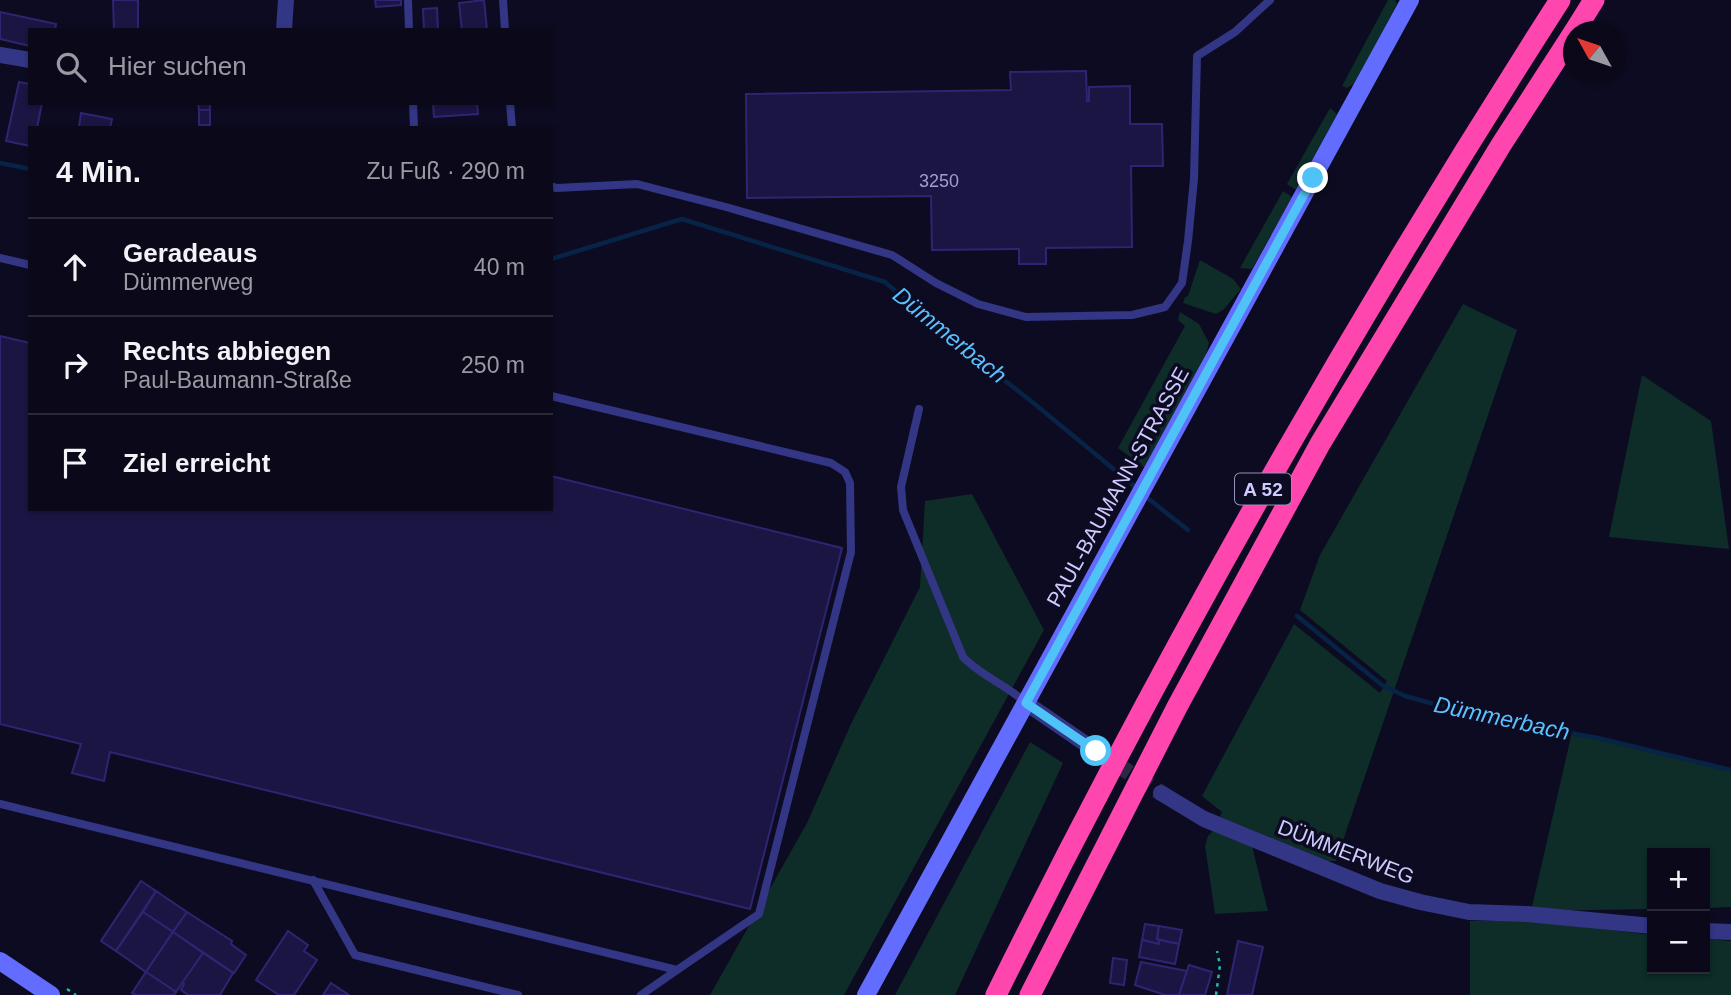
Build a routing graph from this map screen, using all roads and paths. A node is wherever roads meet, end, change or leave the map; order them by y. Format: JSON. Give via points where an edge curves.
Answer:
{"nodes":[{"id":1,"x":286,"y":0,"type":"edge"},
{"id":2,"x":408,"y":0,"type":"edge"},
{"id":3,"x":503,"y":0,"type":"edge"},
{"id":4,"x":1270,"y":0,"type":"edge"},
{"id":5,"x":1410,"y":0,"type":"edge"},
{"id":6,"x":1560,"y":0,"type":"edge"},
{"id":7,"x":1594,"y":0,"type":"edge"},
{"id":8,"x":1581,"y":21,"type":"edge"},
{"id":9,"x":284,"y":28,"type":"edge"},
{"id":10,"x":409,"y":28,"type":"edge"},
{"id":11,"x":505,"y":28,"type":"edge"},
{"id":12,"x":1563,"y":49,"type":"edge"},
{"id":13,"x":0,"y":55,"type":"edge"},
{"id":14,"x":28,"y":60,"type":"edge"},
{"id":15,"x":413,"y":105,"type":"edge"},
{"id":16,"x":510,"y":105,"type":"edge"},
{"id":17,"x":414,"y":126,"type":"edge"},
{"id":18,"x":512,"y":126,"type":"edge"},
{"id":19,"x":553,"y":187,"type":"edge"},
{"id":20,"x":0,"y":258,"type":"edge"},
{"id":21,"x":28,"y":265,"type":"edge"},
{"id":22,"x":553,"y":396,"type":"edge"},
{"id":23,"x":919,"y":409,"type":"dead end"},
{"id":24,"x":1026,"y":703,"type":"junction"},
{"id":25,"x":1096,"y":751,"type":"tunnel mouth"},
{"id":26,"x":1161,"y":793,"type":"tunnel mouth"},
{"id":27,"x":0,"y":803,"type":"edge"},
{"id":28,"x":313,"y":880,"type":"junction"},
{"id":29,"x":1065,"y":923,"type":"junction"},
{"id":30,"x":1647,"y":926,"type":"edge"},
{"id":31,"x":1710,"y":931,"type":"edge"},
{"id":32,"x":1731,"y":932,"type":"edge"},
{"id":33,"x":1217,"y":951,"type":"dead end"},
{"id":34,"x":0,"y":961,"type":"edge"},
{"id":35,"x":677,"y":970,"type":"junction"},
{"id":36,"x":51,"y":995,"type":"edge"},
{"id":37,"x":518,"y":995,"type":"edge"},
{"id":38,"x":641,"y":995,"type":"edge"},
{"id":39,"x":866,"y":995,"type":"edge"},
{"id":40,"x":996,"y":995,"type":"edge"},
{"id":41,"x":1030,"y":995,"type":"edge"},
{"id":42,"x":1042,"y":995,"type":"edge"},
{"id":43,"x":1216,"y":995,"type":"edge"}],
"edges":[{"from":1,"to":9,"type":"street"},
{"from":2,"to":10,"type":"lane"},
{"from":3,"to":11,"type":"lane"},
{"from":4,"to":19,"type":"lane","via":[[1235,32],[1197,56],[1194,178],[1182,283],[1165,306],[1132,315],[1026,317],[978,304],[892,255],[726,207],[637,184]]},
{"from":5,"to":24,"type":"main road","name":"PAUL-BAUMANN-STRASSE"},
{"from":6,"to":40,"type":"highway","number":"A 52","via":[[1240,529],[1080,826]]},
{"from":7,"to":8,"type":"highway","number":"A 52"},
{"from":12,"to":29,"type":"highway","number":"A 52","via":[[1320,444]]},
{"from":13,"to":14,"type":"street"},
{"from":15,"to":17,"type":"lane"},
{"from":16,"to":18,"type":"lane"},
{"from":20,"to":21,"type":"lane"},
{"from":22,"to":35,"type":"lane","via":[[831,463],[845,472],[850,483],[851,552],[759,914]]},
{"from":23,"to":24,"type":"lane","via":[[901,487],[903,510],[963,657]]},
{"from":24,"to":25,"type":"street"},
{"from":24,"to":39,"type":"main road","name":"PAUL-BAUMANN-STRASSE"},
{"from":26,"to":30,"type":"street","name":"DÜMMERWEG","via":[[1204,819],[1380,891],[1469,912]]},
{"from":27,"to":28,"type":"lane"},
{"from":28,"to":35,"type":"lane"},
{"from":28,"to":37,"type":"lane","via":[[355,955]]},
{"from":29,"to":41,"type":"highway","number":"A 52"},
{"from":29,"to":42,"type":"highway"},
{"from":31,"to":32,"type":"street"},
{"from":33,"to":43,"type":"path"},
{"from":34,"to":36,"type":"main road"},
{"from":35,"to":38,"type":"lane"}]}
